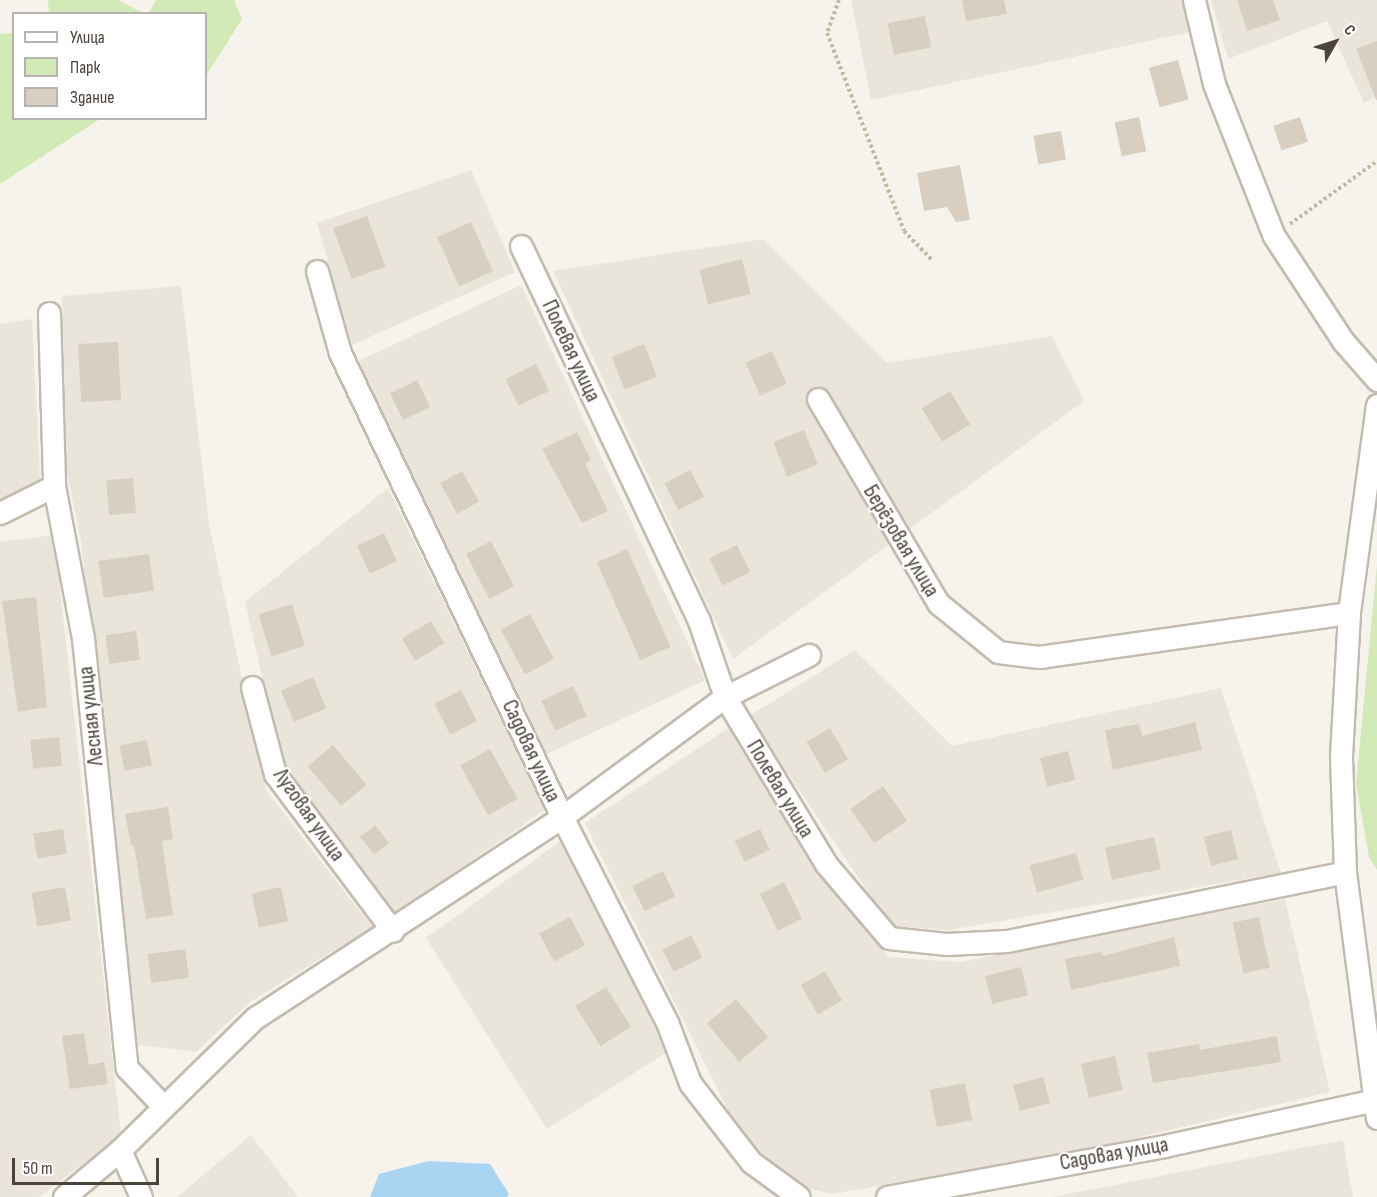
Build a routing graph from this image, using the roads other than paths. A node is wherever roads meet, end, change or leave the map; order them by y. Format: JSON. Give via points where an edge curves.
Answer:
{"nodes":[{"id":1,"x":1194,"y":0,"type":"edge"},
{"id":2,"x":521,"y":246,"type":"dead end"},
{"id":3,"x":316,"y":271,"type":"dead end"},
{"id":4,"x":49,"y":313,"type":"dead end"},
{"id":5,"x":1377,"y":380,"type":"edge"},
{"id":6,"x":818,"y":399,"type":"dead end"},
{"id":7,"x":1377,"y":405,"type":"edge"},
{"id":8,"x":54,"y":486,"type":"junction"},
{"id":9,"x":0,"y":513,"type":"edge"},
{"id":10,"x":1349,"y":613,"type":"junction"},
{"id":11,"x":809,"y":655,"type":"dead end"},
{"id":12,"x":252,"y":687,"type":"dead end"},
{"id":13,"x":725,"y":696,"type":"junction"},
{"id":14,"x":562,"y":817,"type":"junction"},
{"id":15,"x":1345,"y":872,"type":"junction"},
{"id":16,"x":393,"y":931,"type":"junction"},
{"id":17,"x":1369,"y":994,"type":"edge"},
{"id":18,"x":163,"y":1106,"type":"junction"},
{"id":19,"x":1376,"y":1109,"type":"edge"},
{"id":20,"x":120,"y":1150,"type":"junction"},
{"id":21,"x":64,"y":1197,"type":"edge"},
{"id":22,"x":141,"y":1197,"type":"edge"},
{"id":23,"x":799,"y":1197,"type":"edge"},
{"id":24,"x":887,"y":1197,"type":"edge"}],
"edges":[{"from":1,"to":5,"type":"street","via":[[1214,84],[1274,236],[1343,341]]},
{"from":2,"to":13,"type":"street","name":"Полевая улица","via":[[699,621]]},
{"from":3,"to":14,"type":"street","name":"Садовая улица","via":[[340,353]]},
{"from":4,"to":8,"type":"street","name":"Лесная улица"},
{"from":6,"to":10,"type":"street","name":"Берёзовая улица","via":[[938,603],[998,652],[1039,657]]},
{"from":7,"to":10,"type":"street"},
{"from":8,"to":9,"type":"street"},
{"from":8,"to":18,"type":"street","name":"Лесная улица","via":[[83,639],[127,1068]]},
{"from":10,"to":15,"type":"street","via":[[1341,757]]},
{"from":11,"to":13,"type":"street"},
{"from":12,"to":16,"type":"street","name":"Луговая улица","via":[[275,774]]},
{"from":13,"to":14,"type":"street"},
{"from":13,"to":15,"type":"street","name":"Полевая улица","via":[[826,864],[889,938],[947,944],[1007,941]]},
{"from":14,"to":16,"type":"street"},
{"from":14,"to":23,"type":"street","name":"Садовая улица","via":[[667,1022],[690,1083],[751,1162]]},
{"from":15,"to":17,"type":"street"},
{"from":16,"to":18,"type":"street","via":[[255,1018]]},
{"from":17,"to":19,"type":"street"},
{"from":18,"to":20,"type":"street"},
{"from":19,"to":24,"type":"street","name":"Садовая улица","via":[[1340,1106],[1164,1146]]},
{"from":20,"to":21,"type":"street"},
{"from":20,"to":22,"type":"street"}]}
